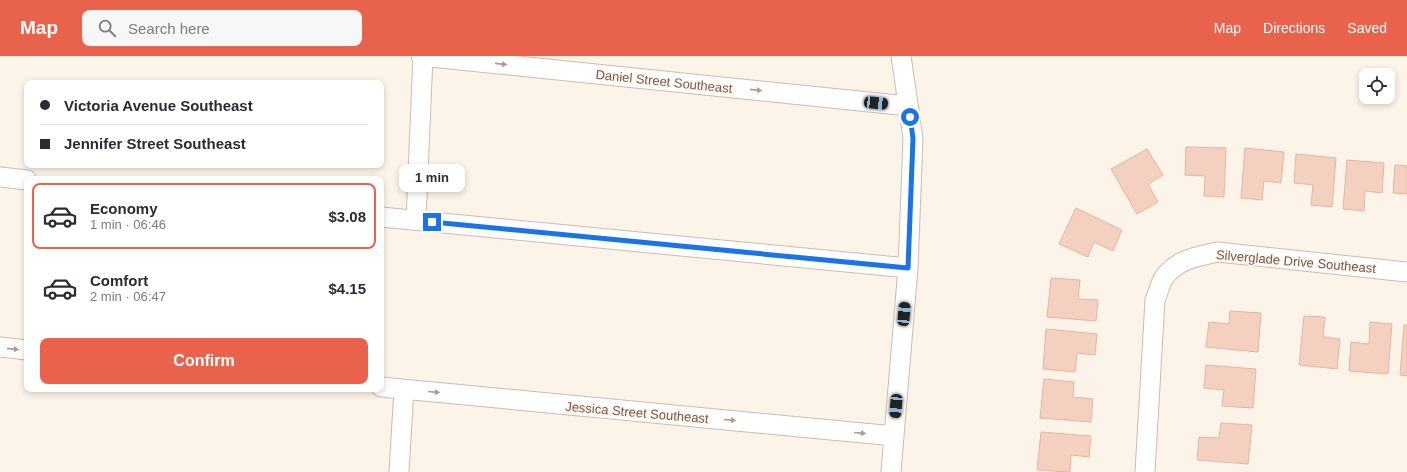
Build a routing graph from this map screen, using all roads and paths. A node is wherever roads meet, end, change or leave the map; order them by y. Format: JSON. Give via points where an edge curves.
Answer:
{"nodes":[{"id":1,"x":422,"y":56,"type":"edge"},
{"id":2,"x":901,"y":56,"type":"edge"},
{"id":3,"x":908,"y":106,"type":"junction"},
{"id":4,"x":0,"y":177,"type":"edge"},
{"id":5,"x":24,"y":180,"type":"edge"},
{"id":6,"x":384,"y":217,"type":"edge"},
{"id":7,"x":416,"y":220,"type":"junction"},
{"id":8,"x":908,"y":268,"type":"junction"},
{"id":9,"x":1407,"y":272,"type":"edge"},
{"id":10,"x":0,"y":348,"type":"edge"},
{"id":11,"x":24,"y":350,"type":"edge"},
{"id":12,"x":384,"y":387,"type":"edge"},
{"id":13,"x":404,"y":389,"type":"junction"},
{"id":14,"x":894,"y":436,"type":"junction"},
{"id":15,"x":399,"y":472,"type":"edge"},
{"id":16,"x":891,"y":472,"type":"edge"},
{"id":17,"x":1145,"y":472,"type":"edge"}],
"edges":[{"from":1,"to":3,"type":"street","name":"Daniel Street Southeast","one_way":true},
{"from":1,"to":7,"type":"street"},
{"from":2,"to":3,"type":"street"},
{"from":3,"to":8,"type":"street","via":[[913,138]]},
{"from":4,"to":5,"type":"street"},
{"from":6,"to":7,"type":"street"},
{"from":7,"to":8,"type":"street"},
{"from":8,"to":14,"type":"street"},
{"from":9,"to":17,"type":"street","name":"Silverglade Drive Southeast","via":[[1218,252],[1195,257],[1176,265],[1164,279],[1155,300]]},
{"from":10,"to":11,"type":"street","one_way":true},
{"from":12,"to":13,"type":"street","name":"Jessica Street Southeast"},
{"from":13,"to":14,"type":"street","name":"Jessica Street Southeast","one_way":true},
{"from":13,"to":15,"type":"street"},
{"from":14,"to":16,"type":"street"}]}
